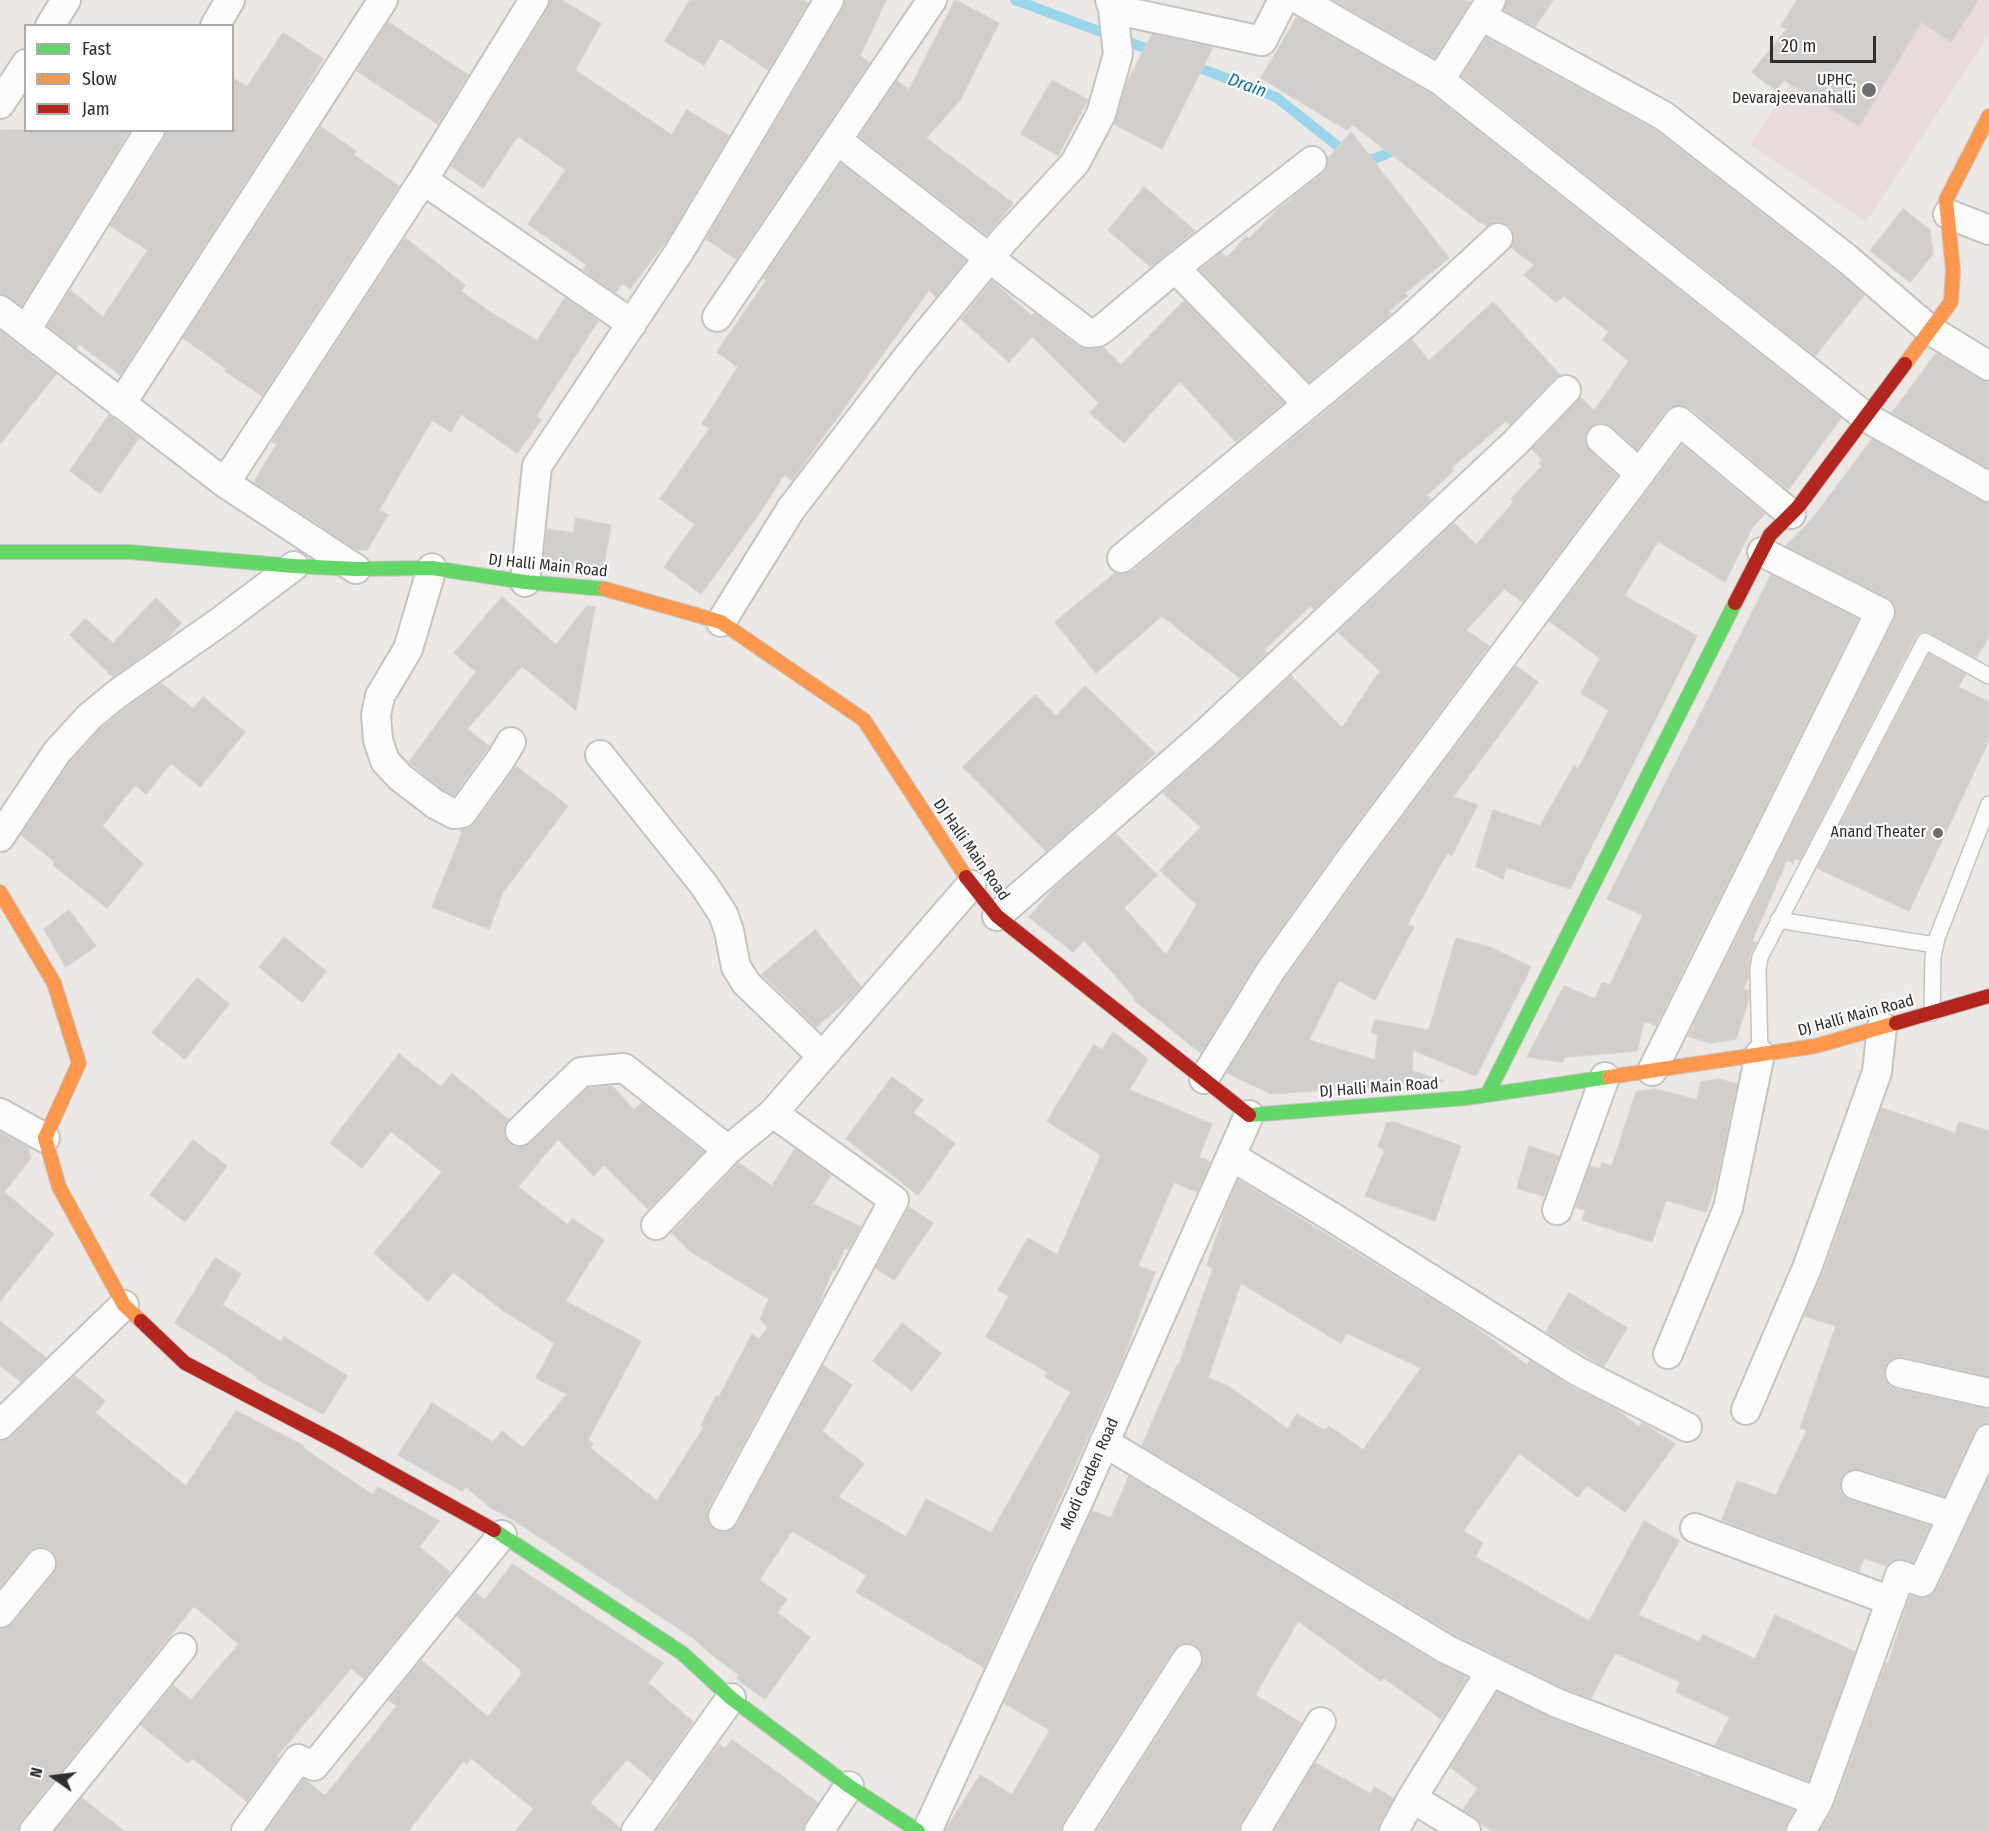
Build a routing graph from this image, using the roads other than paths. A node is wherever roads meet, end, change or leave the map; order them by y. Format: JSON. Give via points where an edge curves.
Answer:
{"nodes":[{"id":1,"x":66,"y":0,"type":"edge"},
{"id":2,"x":230,"y":0,"type":"edge"},
{"id":3,"x":383,"y":0,"type":"edge"},
{"id":4,"x":534,"y":0,"type":"edge"},
{"id":5,"x":828,"y":0,"type":"edge"},
{"id":6,"x":932,"y":0,"type":"edge"},
{"id":7,"x":1283,"y":0,"type":"edge"},
{"id":8,"x":1300,"y":0,"type":"edge"},
{"id":9,"x":1486,"y":8,"type":"edge"},
{"id":10,"x":1112,"y":9,"type":"edge"},
{"id":11,"x":51,"y":24,"type":"edge"},
{"id":12,"x":216,"y":24,"type":"edge"},
{"id":13,"x":24,"y":67,"type":"edge"},
{"id":14,"x":1440,"y":80,"type":"junction"},
{"id":15,"x":0,"y":104,"type":"edge"},
{"id":16,"x":1989,"y":116,"type":"edge"},
{"id":17,"x":149,"y":132,"type":"edge"},
{"id":18,"x":837,"y":140,"type":"junction"},
{"id":19,"x":1312,"y":161,"type":"dead end"},
{"id":20,"x":423,"y":180,"type":"junction"},
{"id":21,"x":1948,"y":214,"type":"junction"},
{"id":22,"x":1989,"y":230,"type":"edge"},
{"id":23,"x":1498,"y":238,"type":"dead end"},
{"id":24,"x":989,"y":258,"type":"junction"},
{"id":25,"x":1175,"y":268,"type":"junction"},
{"id":26,"x":0,"y":310,"type":"edge"},
{"id":27,"x":717,"y":317,"type":"dead end"},
{"id":28,"x":632,"y":324,"type":"junction"},
{"id":29,"x":26,"y":330,"type":"junction"},
{"id":30,"x":1930,"y":330,"type":"junction"},
{"id":31,"x":1989,"y":366,"type":"edge"},
{"id":32,"x":1566,"y":390,"type":"dead end"},
{"id":33,"x":122,"y":404,"type":"junction"},
{"id":34,"x":1308,"y":404,"type":"junction"},
{"id":35,"x":1866,"y":417,"type":"junction"},
{"id":36,"x":1601,"y":439,"type":"dead end"},
{"id":37,"x":1640,"y":474,"type":"junction"},
{"id":38,"x":225,"y":483,"type":"junction"},
{"id":39,"x":1989,"y":487,"type":"edge"},
{"id":40,"x":1791,"y":514,"type":"junction"},
{"id":41,"x":0,"y":552,"type":"edge"},
{"id":42,"x":1762,"y":552,"type":"junction"},
{"id":43,"x":1122,"y":558,"type":"dead end"},
{"id":44,"x":294,"y":566,"type":"junction"},
{"id":45,"x":432,"y":568,"type":"junction"},
{"id":46,"x":356,"y":569,"type":"junction"},
{"id":47,"x":525,"y":582,"type":"junction"},
{"id":48,"x":721,"y":622,"type":"junction"},
{"id":49,"x":1989,"y":676,"type":"edge"},
{"id":50,"x":512,"y":742,"type":"dead end"},
{"id":51,"x":600,"y":755,"type":"dead end"},
{"id":52,"x":1989,"y":804,"type":"edge"},
{"id":53,"x":0,"y":837,"type":"edge"},
{"id":54,"x":972,"y":885,"type":"junction"},
{"id":55,"x":0,"y":892,"type":"edge"},
{"id":56,"x":997,"y":916,"type":"junction"},
{"id":57,"x":1778,"y":920,"type":"junction"},
{"id":58,"x":1935,"y":945,"type":"junction"},
{"id":59,"x":1989,"y":996,"type":"edge"},
{"id":60,"x":1932,"y":1012,"type":"junction"},
{"id":61,"x":1882,"y":1027,"type":"junction"},
{"id":62,"x":1760,"y":1054,"type":"junction"},
{"id":63,"x":822,"y":1056,"type":"junction"},
{"id":64,"x":1652,"y":1071,"type":"junction"},
{"id":65,"x":1605,"y":1077,"type":"junction"},
{"id":66,"x":1203,"y":1079,"type":"junction"},
{"id":67,"x":1487,"y":1095,"type":"junction"},
{"id":68,"x":0,"y":1113,"type":"edge"},
{"id":69,"x":772,"y":1113,"type":"junction"},
{"id":70,"x":1249,"y":1115,"type":"junction"},
{"id":71,"x":520,"y":1131,"type":"dead end"},
{"id":72,"x":45,"y":1138,"type":"junction"},
{"id":73,"x":728,"y":1150,"type":"junction"},
{"id":74,"x":1231,"y":1156,"type":"junction"},
{"id":75,"x":1557,"y":1210,"type":"dead end"},
{"id":76,"x":656,"y":1225,"type":"dead end"},
{"id":77,"x":124,"y":1305,"type":"junction"},
{"id":78,"x":1668,"y":1354,"type":"dead end"},
{"id":79,"x":1900,"y":1373,"type":"dead end"},
{"id":80,"x":1989,"y":1394,"type":"edge"},
{"id":81,"x":1746,"y":1410,"type":"dead end"},
{"id":82,"x":0,"y":1425,"type":"edge"},
{"id":83,"x":1687,"y":1427,"type":"dead end"},
{"id":84,"x":1989,"y":1439,"type":"edge"},
{"id":85,"x":1104,"y":1442,"type":"junction"},
{"id":86,"x":1856,"y":1485,"type":"dead end"},
{"id":87,"x":723,"y":1516,"type":"dead end"},
{"id":88,"x":1953,"y":1516,"type":"junction"},
{"id":89,"x":1695,"y":1528,"type":"dead end"},
{"id":90,"x":502,"y":1535,"type":"junction"},
{"id":91,"x":41,"y":1563,"type":"dead end"},
{"id":92,"x":1891,"y":1601,"type":"junction"},
{"id":93,"x":0,"y":1613,"type":"edge"},
{"id":94,"x":182,"y":1648,"type":"dead end"},
{"id":95,"x":1187,"y":1659,"type":"dead end"},
{"id":96,"x":1491,"y":1671,"type":"junction"},
{"id":97,"x":731,"y":1698,"type":"junction"},
{"id":98,"x":1321,"y":1722,"type":"dead end"},
{"id":99,"x":849,"y":1786,"type":"junction"},
{"id":100,"x":1412,"y":1798,"type":"junction"},
{"id":101,"x":1818,"y":1802,"type":"junction"},
{"id":102,"x":34,"y":1831,"type":"edge"},
{"id":103,"x":246,"y":1831,"type":"edge"},
{"id":104,"x":636,"y":1831,"type":"edge"},
{"id":105,"x":819,"y":1831,"type":"edge"},
{"id":106,"x":918,"y":1831,"type":"edge"},
{"id":107,"x":927,"y":1831,"type":"edge"},
{"id":108,"x":1077,"y":1831,"type":"edge"},
{"id":109,"x":1255,"y":1831,"type":"edge"},
{"id":110,"x":1394,"y":1831,"type":"edge"},
{"id":111,"x":1466,"y":1831,"type":"edge"},
{"id":112,"x":1801,"y":1831,"type":"edge"}],
"edges":[{"from":1,"to":11,"type":"street"},
{"from":2,"to":12,"type":"street"},
{"from":3,"to":33,"type":"street"},
{"from":4,"to":20,"type":"street"},
{"from":5,"to":28,"type":"street"},
{"from":6,"to":18,"type":"street"},
{"from":7,"to":10,"type":"street","via":[[1262,41]]},
{"from":8,"to":14,"type":"street"},
{"from":9,"to":14,"type":"street"},
{"from":9,"to":30,"type":"street","via":[[1664,116],[1845,257]]},
{"from":10,"to":24,"type":"street","via":[[1117,51],[1101,114],[1075,163]]},
{"from":13,"to":15,"type":"street"},
{"from":14,"to":35,"type":"street"},
{"from":16,"to":21,"type":"street","via":[[1947,200]]},
{"from":17,"to":29,"type":"street"},
{"from":18,"to":24,"type":"street"},
{"from":18,"to":27,"type":"street"},
{"from":19,"to":25,"type":"street"},
{"from":20,"to":28,"type":"street"},
{"from":20,"to":38,"type":"street"},
{"from":21,"to":22,"type":"street"},
{"from":21,"to":30,"type":"street","via":[[1952,302]]},
{"from":23,"to":34,"type":"street","via":[[1406,323]]},
{"from":24,"to":25,"type":"street","via":[[1088,333],[1105,327]]},
{"from":24,"to":48,"type":"street","via":[[791,509]]},
{"from":25,"to":34,"type":"street"},
{"from":26,"to":29,"type":"street"},
{"from":28,"to":47,"type":"street","via":[[537,466]]},
{"from":29,"to":33,"type":"street"},
{"from":30,"to":31,"type":"street"},
{"from":30,"to":35,"type":"street"},
{"from":32,"to":56,"type":"street","via":[[1514,444],[1207,732]]},
{"from":33,"to":38,"type":"street"},
{"from":34,"to":43,"type":"street"},
{"from":35,"to":39,"type":"street"},
{"from":35,"to":40,"type":"street"},
{"from":36,"to":37,"type":"street"},
{"from":37,"to":40,"type":"street","via":[[1679,421]]},
{"from":37,"to":66,"type":"street","via":[[1352,857],[1271,970]]},
{"from":38,"to":46,"type":"street"},
{"from":40,"to":42,"type":"street","via":[[1770,535]]},
{"from":41,"to":44,"type":"street","name":"DJ Halli Main Road","via":[[129,552]]},
{"from":42,"to":64,"type":"street","via":[[1880,612]]},
{"from":42,"to":67,"type":"street"},
{"from":44,"to":46,"type":"street","name":"DJ Halli Main Road"},
{"from":44,"to":53,"type":"street","via":[[89,717],[57,752]]},
{"from":45,"to":46,"type":"street","name":"DJ Halli Main Road"},
{"from":45,"to":47,"type":"street","name":"DJ Halli Main Road"},
{"from":45,"to":50,"type":"street","via":[[408,649],[380,696],[376,716],[385,761],[435,804],[454,814],[462,813]]},
{"from":47,"to":48,"type":"street","name":"DJ Halli Main Road","via":[[609,589]]},
{"from":48,"to":54,"type":"street","name":"DJ Halli Main Road","via":[[864,720]]},
{"from":49,"to":57,"type":"lane","via":[[1925,641]]},
{"from":51,"to":63,"type":"street","via":[[723,914],[736,967],[746,983]]},
{"from":52,"to":58,"type":"lane"},
{"from":54,"to":56,"type":"street","name":"DJ Halli Main Road"},
{"from":54,"to":63,"type":"street"},
{"from":55,"to":72,"type":"street","via":[[54,983],[79,1063]]},
{"from":56,"to":66,"type":"street","name":"DJ Halli Main Road"},
{"from":57,"to":58,"type":"lane"},
{"from":57,"to":62,"type":"lane","via":[[1758,970]]},
{"from":58,"to":60,"type":"lane"},
{"from":59,"to":60,"type":"street","name":"DJ Halli Main Road"},
{"from":60,"to":61,"type":"street","name":"DJ Halli Main Road"},
{"from":61,"to":62,"type":"street","name":"DJ Halli Main Road","via":[[1816,1046]]},
{"from":61,"to":81,"type":"street","via":[[1873,1083],[1807,1268]]},
{"from":62,"to":64,"type":"street","name":"DJ Halli Main Road"},
{"from":62,"to":78,"type":"street","via":[[1728,1208]]},
{"from":63,"to":69,"type":"street"},
{"from":64,"to":65,"type":"street","name":"DJ Halli Main Road"},
{"from":65,"to":67,"type":"street","name":"DJ Halli Main Road"},
{"from":65,"to":75,"type":"street"},
{"from":66,"to":70,"type":"street","name":"DJ Halli Main Road"},
{"from":67,"to":70,"type":"street","name":"DJ Halli Main Road"},
{"from":68,"to":72,"type":"street"},
{"from":69,"to":73,"type":"street"},
{"from":69,"to":87,"type":"street","via":[[894,1200]]},
{"from":70,"to":74,"type":"street","name":"Modi Garden Road"},
{"from":71,"to":73,"type":"street","via":[[581,1072],[624,1068]]},
{"from":72,"to":77,"type":"street","via":[[58,1187]]},
{"from":73,"to":76,"type":"street"},
{"from":74,"to":83,"type":"street","via":[[1577,1371]]},
{"from":74,"to":85,"type":"street","name":"Modi Garden Road"},
{"from":77,"to":82,"type":"street"},
{"from":77,"to":90,"type":"street","via":[[185,1363]]},
{"from":79,"to":80,"type":"street"},
{"from":84,"to":88,"type":"street"},
{"from":85,"to":96,"type":"street","via":[[1446,1649]]},
{"from":85,"to":107,"type":"street","name":"Modi Garden Road"},
{"from":86,"to":88,"type":"street"},
{"from":88,"to":92,"type":"street","via":[[1922,1582],[1900,1575]]},
{"from":89,"to":92,"type":"street"},
{"from":90,"to":97,"type":"street","via":[[682,1653]]},
{"from":90,"to":103,"type":"street","via":[[314,1766],[298,1759]]},
{"from":91,"to":93,"type":"street"},
{"from":92,"to":101,"type":"street"},
{"from":94,"to":102,"type":"street"},
{"from":95,"to":108,"type":"street"},
{"from":96,"to":100,"type":"street"},
{"from":96,"to":101,"type":"street","via":[[1557,1703]]},
{"from":97,"to":99,"type":"street"},
{"from":97,"to":104,"type":"street"},
{"from":98,"to":109,"type":"street"},
{"from":99,"to":105,"type":"street"},
{"from":99,"to":106,"type":"street"},
{"from":100,"to":110,"type":"street"},
{"from":100,"to":111,"type":"street"},
{"from":101,"to":112,"type":"street"}]}
